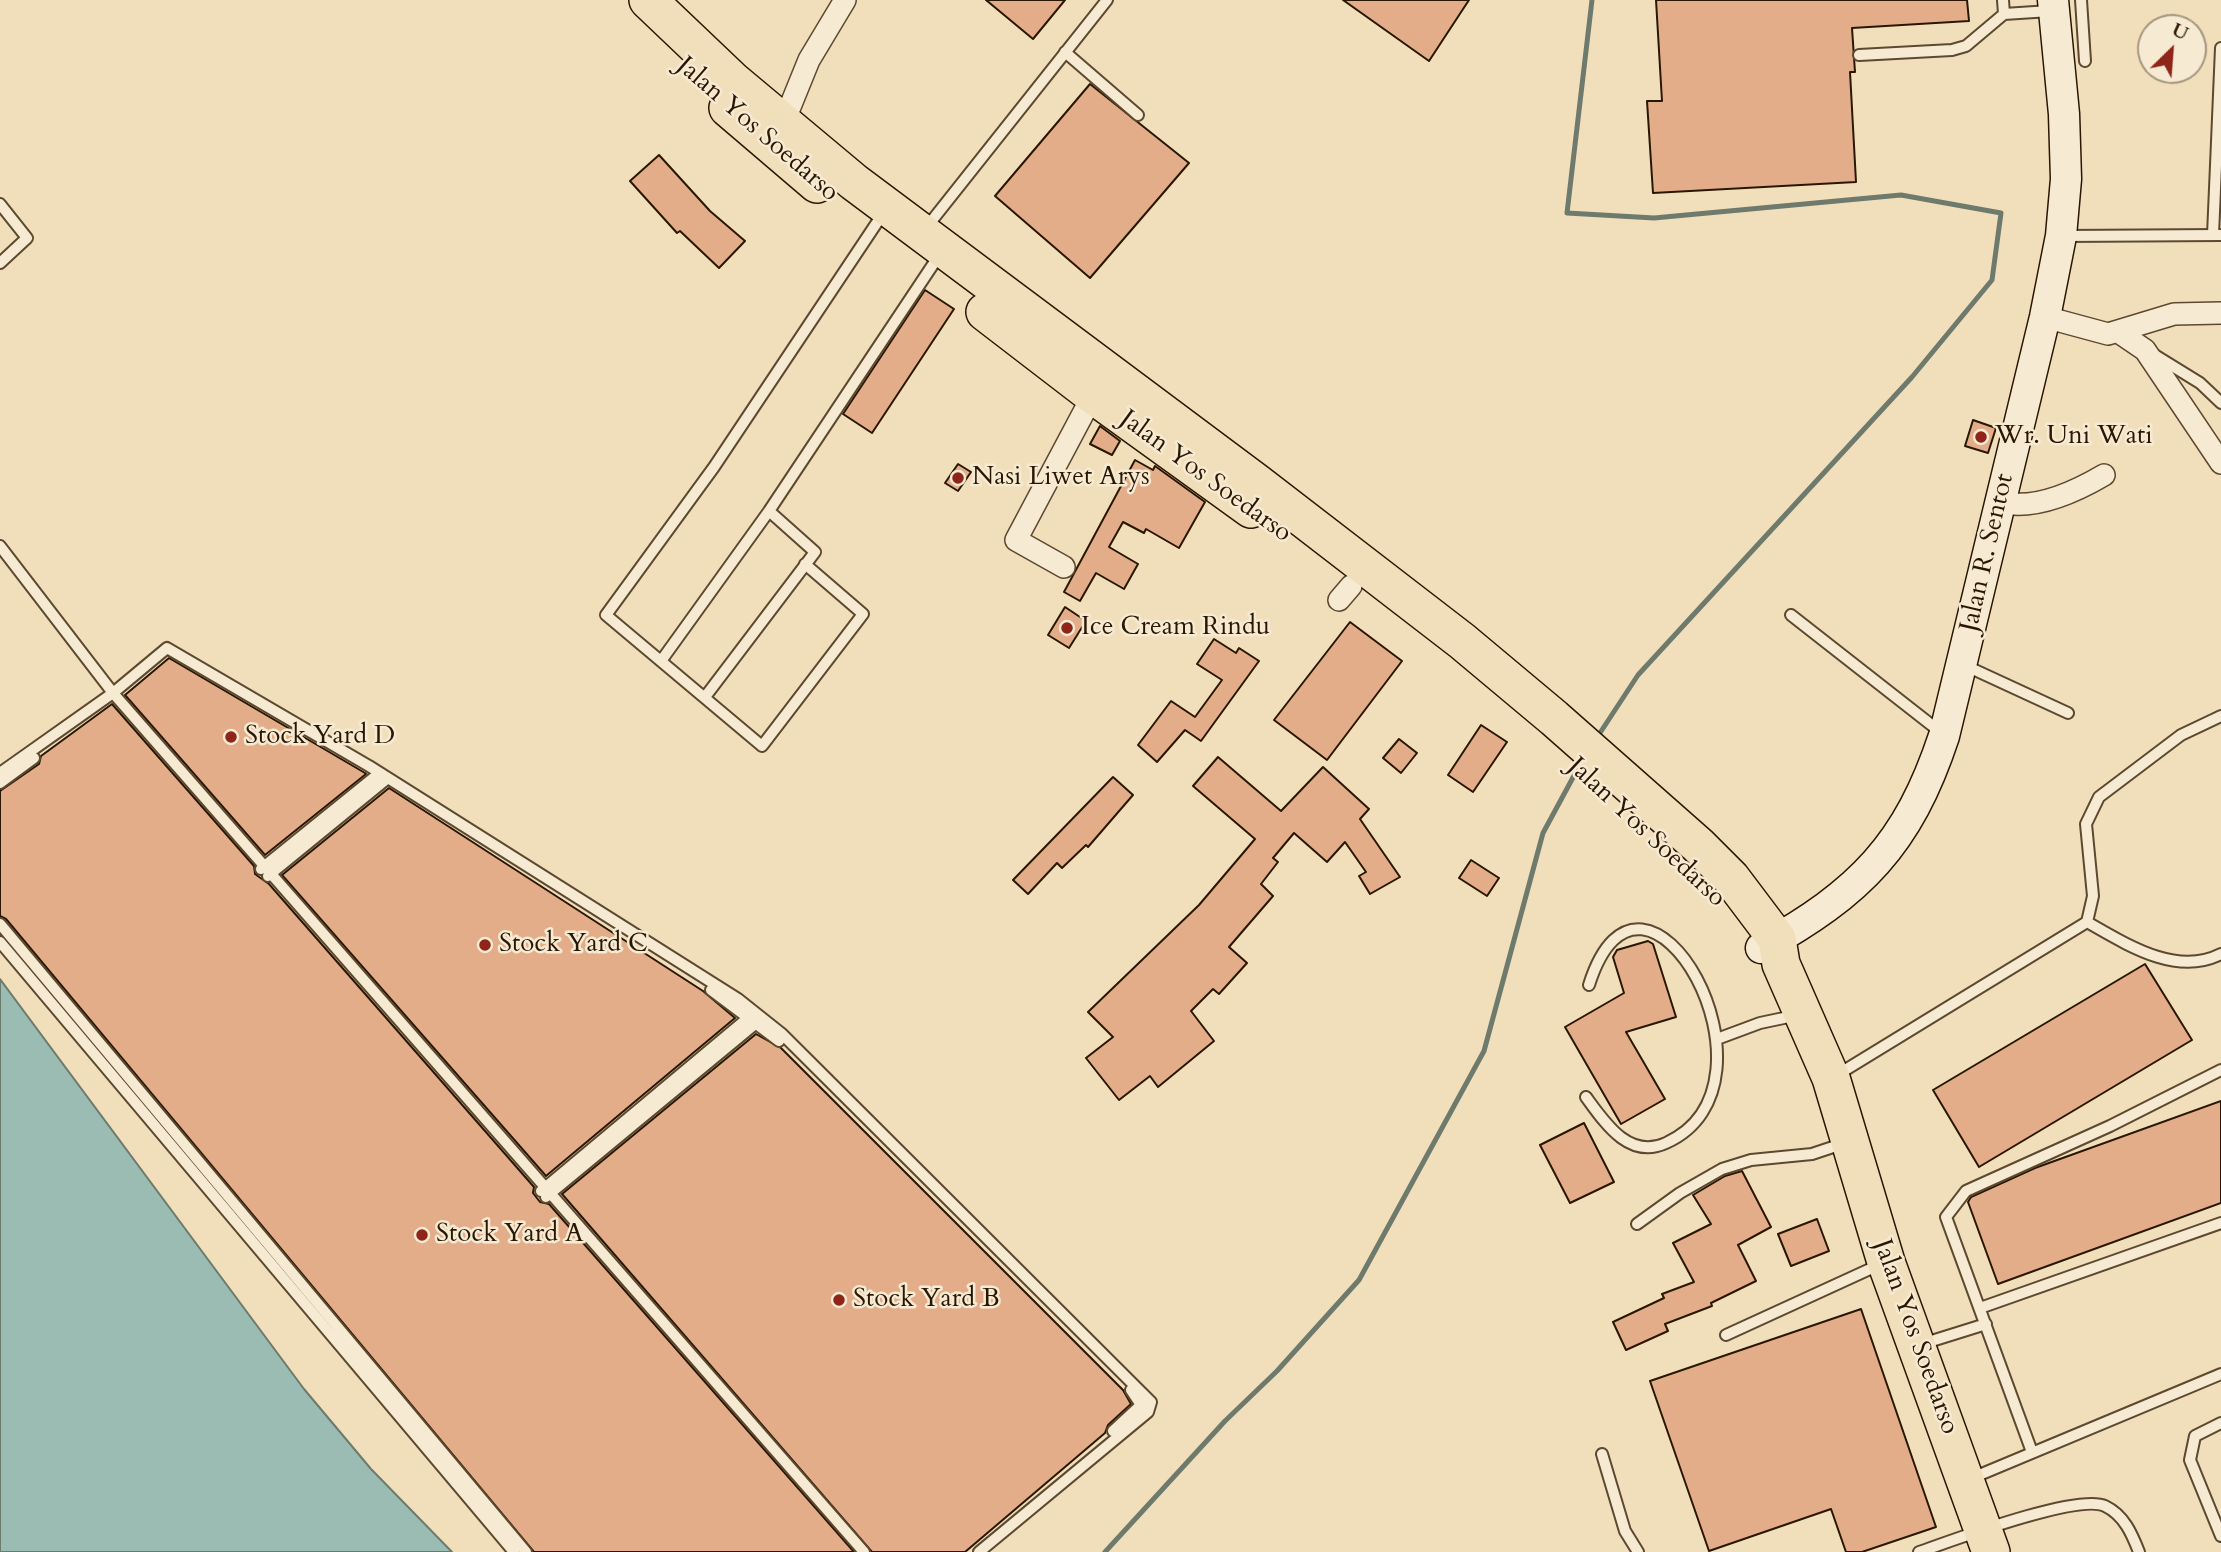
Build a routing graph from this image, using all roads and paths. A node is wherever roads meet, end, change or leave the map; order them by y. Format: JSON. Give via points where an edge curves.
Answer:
{"nodes":[{"id":1,"x":622,"y":0,"type":"edge"},
{"id":2,"x":648,"y":0,"type":"edge"},
{"id":3,"x":845,"y":0,"type":"edge"},
{"id":4,"x":1107,"y":0,"type":"edge"},
{"id":5,"x":2003,"y":0,"type":"edge"},
{"id":6,"x":2063,"y":3,"type":"edge"},
{"id":7,"x":2004,"y":14,"type":"junction"},
{"id":8,"x":2221,"y":48,"type":"edge"},
{"id":9,"x":1065,"y":52,"type":"junction"},
{"id":10,"x":1859,"y":55,"type":"dead end"},
{"id":11,"x":2085,"y":61,"type":"dead end"},
{"id":12,"x":1138,"y":115,"type":"dead end"},
{"id":13,"x":783,"y":124,"type":"junction"},
{"id":14,"x":0,"y":206,"type":"edge"},
{"id":15,"x":881,"y":218,"type":"junction"},
{"id":16,"x":2217,"y":234,"type":"edge"},
{"id":17,"x":2062,"y":236,"type":"junction"},
{"id":18,"x":932,"y":250,"type":"junction"},
{"id":19,"x":0,"y":261,"type":"edge"},
{"id":20,"x":2221,"y":313,"type":"edge"},
{"id":21,"x":2045,"y":317,"type":"junction"},
{"id":22,"x":2120,"y":333,"type":"junction"},
{"id":23,"x":2145,"y":350,"type":"junction"},
{"id":24,"x":1100,"y":383,"type":"junction"},
{"id":25,"x":2221,"y":403,"type":"edge"},
{"id":26,"x":2221,"y":463,"type":"edge"},
{"id":27,"x":2104,"y":475,"type":"dead end"},
{"id":28,"x":1250,"y":493,"type":"junction"},
{"id":29,"x":2000,"y":502,"type":"junction"},
{"id":30,"x":769,"y":511,"type":"junction"},
{"id":31,"x":0,"y":546,"type":"edge"},
{"id":32,"x":0,"y":552,"type":"edge"},
{"id":33,"x":805,"y":565,"type":"junction"},
{"id":34,"x":1064,"y":567,"type":"dead end"},
{"id":35,"x":1791,"y":615,"type":"dead end"},
{"id":36,"x":661,"y":661,"type":"junction"},
{"id":37,"x":1962,"y":664,"type":"junction"},
{"id":38,"x":113,"y":696,"type":"junction"},
{"id":39,"x":705,"y":697,"type":"junction"},
{"id":40,"x":2068,"y":713,"type":"dead end"},
{"id":41,"x":2221,"y":716,"type":"edge"},
{"id":42,"x":1547,"y":727,"type":"junction"},
{"id":43,"x":1944,"y":736,"type":"junction"},
{"id":44,"x":0,"y":773,"type":"edge"},
{"id":45,"x":383,"y":779,"type":"junction"},
{"id":46,"x":0,"y":783,"type":"edge"},
{"id":47,"x":266,"y":872,"type":"junction"},
{"id":48,"x":2087,"y":922,"type":"junction"},
{"id":49,"x":0,"y":924,"type":"edge"},
{"id":50,"x":0,"y":942,"type":"edge"},
{"id":51,"x":1773,"y":950,"type":"junction"},
{"id":52,"x":2221,"y":954,"type":"edge"},
{"id":53,"x":1590,"y":985,"type":"dead end"},
{"id":54,"x":1803,"y":1014,"type":"junction"},
{"id":55,"x":756,"y":1019,"type":"junction"},
{"id":56,"x":1717,"y":1039,"type":"junction"},
{"id":57,"x":2221,"y":1070,"type":"edge"},
{"id":58,"x":1831,"y":1079,"type":"junction"},
{"id":59,"x":1586,"y":1097,"type":"dead end"},
{"id":60,"x":1850,"y":1141,"type":"junction"},
{"id":61,"x":545,"y":1193,"type":"junction"},
{"id":62,"x":2221,"y":1223,"type":"edge"},
{"id":63,"x":1637,"y":1224,"type":"dead end"},
{"id":64,"x":1886,"y":1262,"type":"junction"},
{"id":65,"x":1980,"y":1308,"type":"junction"},
{"id":66,"x":1986,"y":1324,"type":"junction"},
{"id":67,"x":1726,"y":1335,"type":"dead end"},
{"id":68,"x":1917,"y":1345,"type":"junction"},
{"id":69,"x":2221,"y":1374,"type":"edge"},
{"id":70,"x":2221,"y":1423,"type":"edge"},
{"id":71,"x":2032,"y":1452,"type":"junction"},
{"id":72,"x":1602,"y":1454,"type":"dead end"},
{"id":73,"x":1966,"y":1480,"type":"junction"},
{"id":74,"x":2221,"y":1535,"type":"edge"},
{"id":75,"x":1988,"y":1541,"type":"edge"},
{"id":76,"x":514,"y":1552,"type":"edge"},
{"id":77,"x":526,"y":1552,"type":"edge"},
{"id":78,"x":857,"y":1552,"type":"edge"},
{"id":79,"x":864,"y":1552,"type":"edge"},
{"id":80,"x":970,"y":1552,"type":"edge"},
{"id":81,"x":979,"y":1552,"type":"edge"},
{"id":82,"x":1638,"y":1552,"type":"edge"},
{"id":83,"x":1919,"y":1552,"type":"edge"},
{"id":84,"x":2139,"y":1552,"type":"edge"}],
"edges":[{"from":1,"to":15,"type":"highway","name":"Jalan Yos Soedarso","via":[[672,57],[768,145]]},
{"from":2,"to":13,"type":"highway","name":"Jalan Yos Soedarso"},
{"from":3,"to":13,"type":"street","via":[[809,60]]},
{"from":4,"to":9,"type":"lane"},
{"from":5,"to":7,"type":"lane"},
{"from":6,"to":7,"type":"lane"},
{"from":6,"to":11,"type":"lane"},
{"from":6,"to":17,"type":"street","name":"Jalan R. Sentot"},
{"from":7,"to":10,"type":"lane","via":[[1966,46],[1952,50]]},
{"from":8,"to":16,"type":"lane"},
{"from":9,"to":12,"type":"lane"},
{"from":9,"to":18,"type":"lane"},
{"from":13,"to":15,"type":"highway","name":"Jalan Yos Soedarso"},
{"from":14,"to":19,"type":"lane","via":[[23,238]]},
{"from":15,"to":18,"type":"highway","name":"Jalan Yos Soedarso"},
{"from":15,"to":36,"type":"lane","via":[[714,467],[606,615]]},
{"from":16,"to":17,"type":"lane"},
{"from":17,"to":21,"type":"street","name":"Jalan R. Sentot"},
{"from":18,"to":24,"type":"highway","name":"Jalan Yos Soedarso"},
{"from":18,"to":30,"type":"lane"},
{"from":20,"to":22,"type":"street","via":[[2174,314]]},
{"from":21,"to":22,"type":"street","via":[[2103,334]]},
{"from":21,"to":29,"type":"street","name":"Jalan R. Sentot"},
{"from":22,"to":23,"type":"street"},
{"from":23,"to":25,"type":"lane","via":[[2174,365]]},
{"from":23,"to":26,"type":"street"},
{"from":24,"to":28,"type":"highway","name":"Jalan Yos Soedarso"},
{"from":24,"to":34,"type":"street","via":[[1016,540]]},
{"from":27,"to":29,"type":"street","via":[[2076,491],[2050,498],[2013,505]]},
{"from":28,"to":42,"type":"highway","name":"Jalan Yos Soedarso","via":[[1452,633]]},
{"from":28,"to":42,"type":"highway","name":"Jalan Yos Soedarso","via":[[1345,593]]},
{"from":29,"to":37,"type":"street","name":"Jalan R. Sentot"},
{"from":30,"to":33,"type":"lane","via":[[815,552]]},
{"from":30,"to":36,"type":"lane"},
{"from":31,"to":38,"type":"lane"},
{"from":32,"to":38,"type":"lane"},
{"from":33,"to":39,"type":"lane"},
{"from":33,"to":39,"type":"lane","via":[[863,614],[762,746]]},
{"from":35,"to":43,"type":"lane"},
{"from":36,"to":39,"type":"lane"},
{"from":37,"to":40,"type":"lane"},
{"from":37,"to":43,"type":"street","name":"Jalan R. Sentot"},
{"from":38,"to":44,"type":"lane"},
{"from":38,"to":45,"type":"lane","via":[[167,648]]},
{"from":38,"to":46,"type":"lane"},
{"from":38,"to":47,"type":"lane"},
{"from":41,"to":48,"type":"lane","via":[[2181,735],[2099,797],[2086,824],[2094,896]]},
{"from":42,"to":51,"type":"highway","name":"Jalan Yos Soedarso","via":[[1629,799],[1698,845],[1731,878]]},
{"from":43,"to":51,"type":"street","name":"Jalan R. Sentot","via":[[1920,797],[1885,854],[1843,895]]},
{"from":45,"to":47,"type":"lane"},
{"from":45,"to":55,"type":"lane","via":[[738,999]]},
{"from":47,"to":61,"type":"lane"},
{"from":48,"to":52,"type":"lane","via":[[2124,943],[2180,963],[2206,962]]},
{"from":48,"to":58,"type":"lane"},
{"from":49,"to":77,"type":"lane"},
{"from":50,"to":76,"type":"lane"},
{"from":51,"to":54,"type":"highway","name":"Jalan Yos Soedarso"},
{"from":53,"to":56,"type":"lane","via":[[1597,960],[1608,944],[1633,930],[1656,932],[1674,945],[1698,978]]},
{"from":54,"to":56,"type":"lane"},
{"from":54,"to":58,"type":"highway","name":"Jalan Yos Soedarso"},
{"from":55,"to":61,"type":"lane"},
{"from":55,"to":80,"type":"lane","via":[[1140,1400],[1138,1410]]},
{"from":55,"to":81,"type":"lane","via":[[1151,1402],[1148,1412]]},
{"from":56,"to":59,"type":"lane","via":[[1710,1098],[1690,1125],[1658,1147],[1627,1142],[1609,1129]]},
{"from":57,"to":65,"type":"lane","via":[[1966,1191],[1946,1217]]},
{"from":58,"to":60,"type":"highway","name":"Jalan Yos Soedarso"},
{"from":60,"to":63,"type":"lane","via":[[1812,1154],[1751,1160],[1722,1169]]},
{"from":60,"to":64,"type":"highway","name":"Jalan Yos Soedarso"},
{"from":61,"to":78,"type":"lane"},
{"from":61,"to":79,"type":"lane"},
{"from":62,"to":65,"type":"lane"},
{"from":64,"to":67,"type":"lane"},
{"from":64,"to":68,"type":"highway","name":"Jalan Yos Soedarso"},
{"from":65,"to":66,"type":"lane"},
{"from":66,"to":68,"type":"lane"},
{"from":66,"to":71,"type":"lane"},
{"from":68,"to":73,"type":"highway","name":"Jalan Yos Soedarso"},
{"from":69,"to":71,"type":"lane"},
{"from":70,"to":74,"type":"lane","via":[[2195,1436],[2190,1460]]},
{"from":71,"to":73,"type":"lane"},
{"from":72,"to":82,"type":"lane","via":[[1625,1531]]},
{"from":73,"to":75,"type":"highway","name":"Jalan Yos Soedarso"},
{"from":75,"to":83,"type":"lane"},
{"from":75,"to":84,"type":"lane","via":[[2079,1504],[2105,1506],[2130,1527]]}]}
